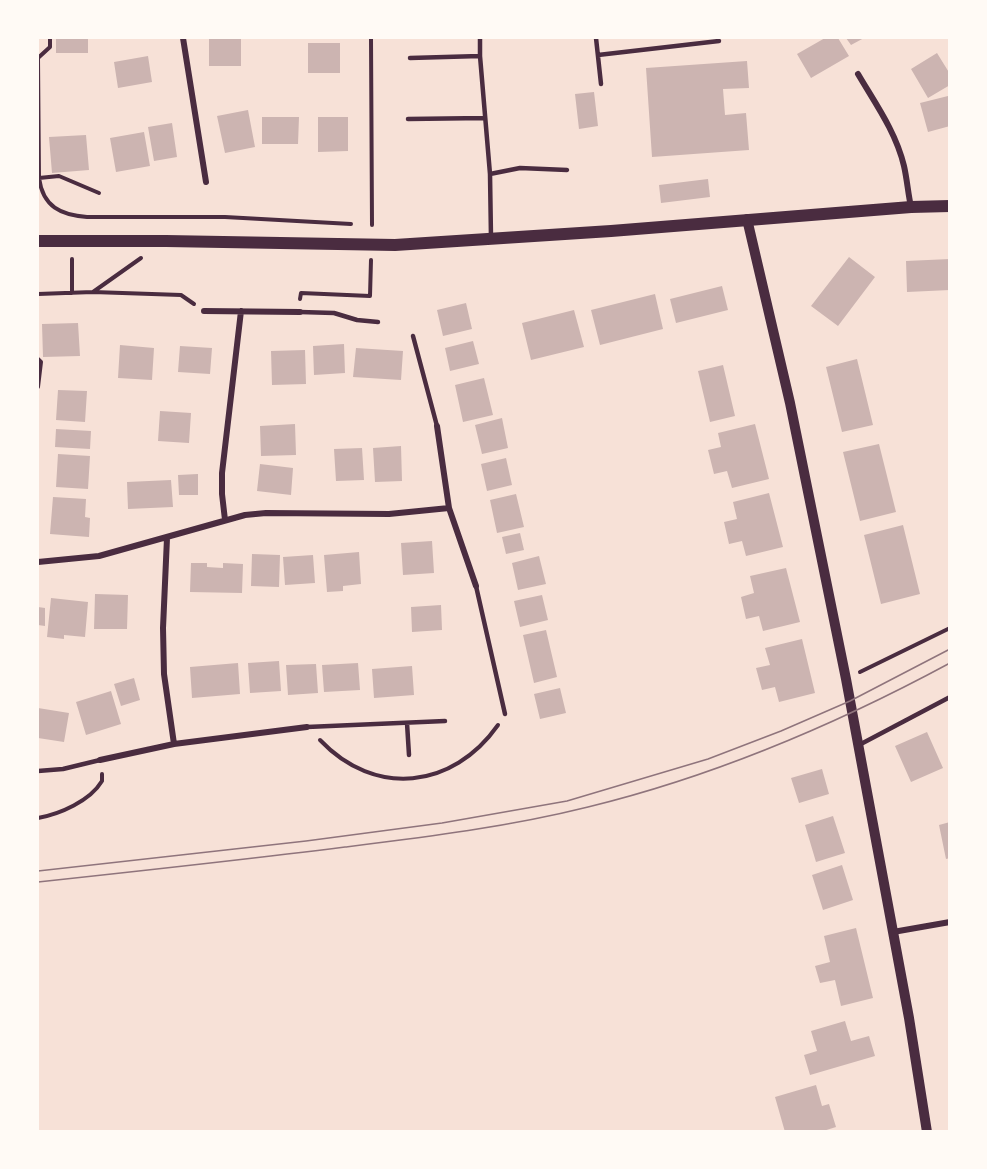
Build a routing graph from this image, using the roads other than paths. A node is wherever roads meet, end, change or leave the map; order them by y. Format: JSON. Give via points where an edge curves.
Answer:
{"nodes":[{"id":1,"x":183,"y":38,"type":"edge"},
{"id":2,"x":480,"y":38,"type":"edge"},
{"id":3,"x":596,"y":38,"type":"edge"},
{"id":4,"x":719,"y":41,"type":"dead end"},
{"id":5,"x":598,"y":55,"type":"junction"},
{"id":6,"x":480,"y":56,"type":"junction"},
{"id":7,"x":410,"y":58,"type":"dead end"},
{"id":8,"x":858,"y":74,"type":"dead end"},
{"id":9,"x":601,"y":84,"type":"dead end"},
{"id":10,"x":485,"y":118,"type":"junction"},
{"id":11,"x":408,"y":119,"type":"dead end"},
{"id":12,"x":567,"y":170,"type":"dead end"},
{"id":13,"x":490,"y":174,"type":"junction"},
{"id":14,"x":206,"y":182,"type":"dead end"},
{"id":15,"x":950,"y":206,"type":"edge"},
{"id":16,"x":911,"y":207,"type":"junction"},
{"id":17,"x":747,"y":219,"type":"junction"},
{"id":18,"x":491,"y":239,"type":"junction"},
{"id":19,"x":38,"y":241,"type":"edge"},
{"id":20,"x":204,"y":311,"type":"road end"},
{"id":21,"x":241,"y":312,"type":"junction"},
{"id":22,"x":300,"y":312,"type":"joint"},
{"id":23,"x":378,"y":322,"type":"dead end"},
{"id":24,"x":413,"y":336,"type":"dead end"},
{"id":25,"x":437,"y":426,"type":"joint"},
{"id":26,"x":449,"y":508,"type":"junction"},
{"id":27,"x":225,"y":520,"type":"junction"},
{"id":28,"x":167,"y":538,"type":"junction"},
{"id":29,"x":38,"y":562,"type":"edge"},
{"id":30,"x":476,"y":586,"type":"joint"},
{"id":31,"x":950,"y":697,"type":"edge"},
{"id":32,"x":505,"y":714,"type":"dead end"},
{"id":33,"x":445,"y":721,"type":"dead end"},
{"id":34,"x":407,"y":723,"type":"junction"},
{"id":35,"x":307,"y":727,"type":"joint"},
{"id":36,"x":174,"y":744,"type":"junction"},
{"id":37,"x":859,"y":745,"type":"junction"},
{"id":38,"x":409,"y":755,"type":"dead end"},
{"id":39,"x":100,"y":760,"type":"joint"},
{"id":40,"x":38,"y":771,"type":"edge"},
{"id":41,"x":950,"y":922,"type":"edge"},
{"id":42,"x":893,"y":932,"type":"junction"},
{"id":43,"x":927,"y":1131,"type":"edge"}],
"edges":[{"from":1,"to":14,"type":"street"},
{"from":2,"to":6,"type":"lane"},
{"from":3,"to":5,"type":"lane"},
{"from":4,"to":5,"type":"lane"},
{"from":5,"to":9,"type":"lane"},
{"from":6,"to":7,"type":"lane"},
{"from":6,"to":10,"type":"lane"},
{"from":8,"to":16,"type":"street","via":[[897,144]]},
{"from":10,"to":11,"type":"lane"},
{"from":10,"to":13,"type":"lane"},
{"from":12,"to":13,"type":"lane","via":[[520,168]]},
{"from":13,"to":18,"type":"lane"},
{"from":15,"to":16,"type":"main road"},
{"from":16,"to":17,"type":"main road"},
{"from":17,"to":18,"type":"main road"},
{"from":17,"to":37,"type":"street","via":[[790,403]]},
{"from":18,"to":19,"type":"main road","via":[[371,246]]},
{"from":20,"to":21,"type":"street"},
{"from":21,"to":22,"type":"street"},
{"from":21,"to":27,"type":"street","via":[[222,473]]},
{"from":22,"to":23,"type":"lane","via":[[320,311]]},
{"from":24,"to":25,"type":"lane"},
{"from":25,"to":26,"type":"street"},
{"from":26,"to":27,"type":"street","via":[[389,514],[267,513]]},
{"from":26,"to":30,"type":"street"},
{"from":27,"to":28,"type":"street"},
{"from":28,"to":29,"type":"street","via":[[99,556]]},
{"from":28,"to":36,"type":"street","via":[[164,674]]},
{"from":30,"to":32,"type":"lane"},
{"from":31,"to":37,"type":"lane"},
{"from":33,"to":34,"type":"lane"},
{"from":34,"to":35,"type":"lane"},
{"from":34,"to":38,"type":"lane"},
{"from":35,"to":36,"type":"street"},
{"from":36,"to":39,"type":"street"},
{"from":37,"to":42,"type":"street"},
{"from":39,"to":40,"type":"lane"},
{"from":41,"to":42,"type":"street"},
{"from":42,"to":43,"type":"street"}]}
